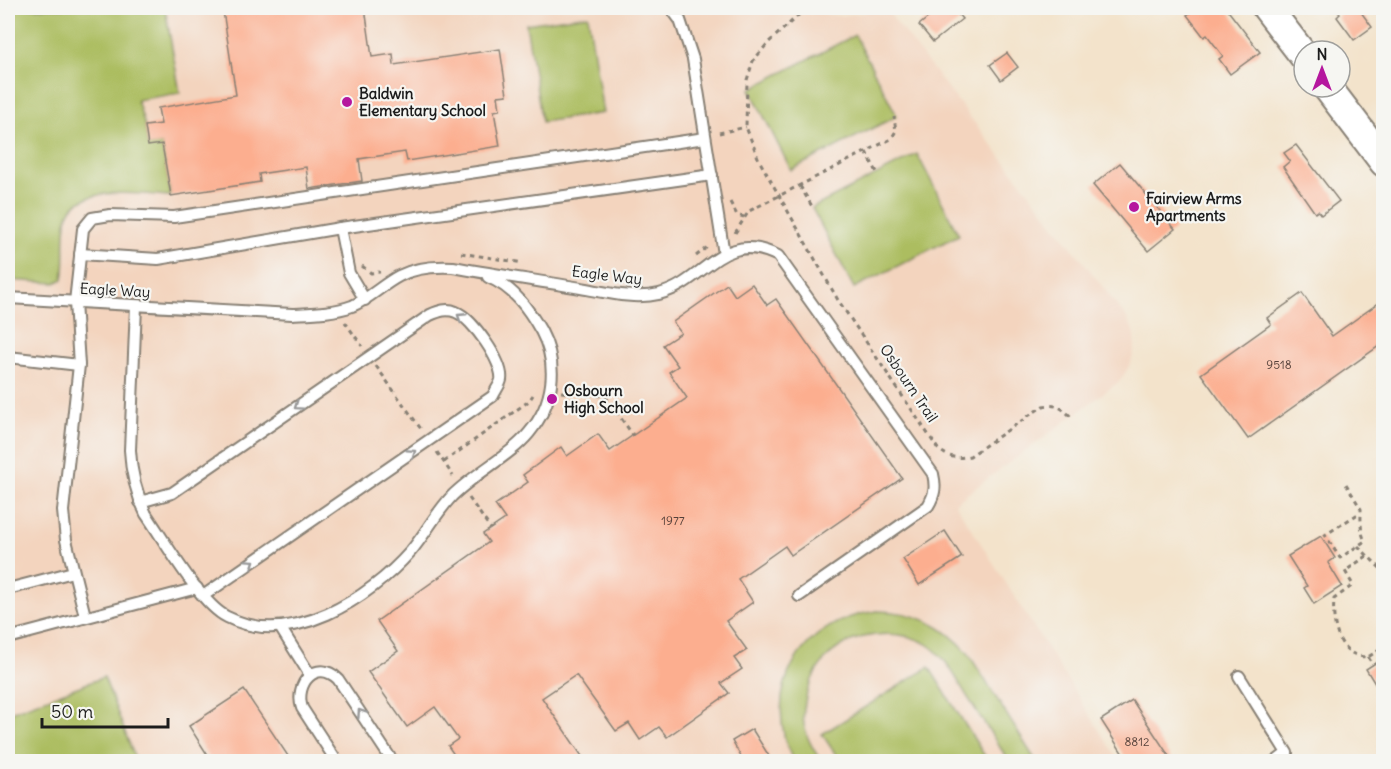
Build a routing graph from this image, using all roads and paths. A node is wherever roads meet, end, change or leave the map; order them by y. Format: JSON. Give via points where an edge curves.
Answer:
{"nodes":[{"id":1,"x":671,"y":8,"type":"edge"},
{"id":2,"x":805,"y":8,"type":"edge"},
{"id":3,"x":1267,"y":8,"type":"edge"},
{"id":4,"x":1292,"y":40,"type":"edge"},
{"id":5,"x":1336,"y":99,"type":"edge"},
{"id":6,"x":894,"y":117,"type":"dead end"},
{"id":7,"x":746,"y":128,"type":"junction"},
{"id":8,"x":705,"y":138,"type":"junction"},
{"id":9,"x":718,"y":142,"type":"dead end"},
{"id":10,"x":866,"y":152,"type":"junction"},
{"id":11,"x":1383,"y":162,"type":"edge"},
{"id":12,"x":879,"y":174,"type":"dead end"},
{"id":13,"x":712,"y":176,"type":"junction"},
{"id":14,"x":800,"y":186,"type":"junction"},
{"id":15,"x":727,"y":195,"type":"dead end"},
{"id":16,"x":778,"y":196,"type":"junction"},
{"id":17,"x":813,"y":208,"type":"dead end"},
{"id":18,"x":744,"y":217,"type":"junction"},
{"id":19,"x":340,"y":228,"type":"junction"},
{"id":20,"x":737,"y":231,"type":"dead end"},
{"id":21,"x":80,"y":254,"type":"junction"},
{"id":22,"x":724,"y":254,"type":"junction"},
{"id":23,"x":474,"y":271,"type":"junction"},
{"id":24,"x":8,"y":298,"type":"edge"},
{"id":25,"x":365,"y":300,"type":"junction"},
{"id":26,"x":75,"y":302,"type":"junction"},
{"id":27,"x":136,"y":306,"type":"junction"},
{"id":28,"x":336,"y":310,"type":"junction"},
{"id":29,"x":8,"y":357,"type":"edge"},
{"id":30,"x":369,"y":357,"type":"junction"},
{"id":31,"x":79,"y":365,"type":"junction"},
{"id":32,"x":1071,"y":417,"type":"dead end"},
{"id":33,"x":429,"y":442,"type":"junction"},
{"id":34,"x":1346,"y":484,"type":"dead end"},
{"id":35,"x":461,"y":487,"type":"junction"},
{"id":36,"x":140,"y":502,"type":"junction"},
{"id":37,"x":1361,"y":512,"type":"junction"},
{"id":38,"x":491,"y":529,"type":"dead end"},
{"id":39,"x":1358,"y":546,"type":"junction"},
{"id":40,"x":1367,"y":556,"type":"junction"},
{"id":41,"x":73,"y":572,"type":"junction"},
{"id":42,"x":1383,"y":572,"type":"edge"},
{"id":43,"x":8,"y":589,"type":"edge"},
{"id":44,"x":200,"y":592,"type":"junction"},
{"id":45,"x":799,"y":596,"type":"dead end"},
{"id":46,"x":85,"y":616,"type":"junction"},
{"id":47,"x":280,"y":627,"type":"junction"},
{"id":48,"x":8,"y":638,"type":"edge"},
{"id":49,"x":1383,"y":647,"type":"edge"},
{"id":50,"x":1368,"y":657,"type":"junction"},
{"id":51,"x":1373,"y":665,"type":"dead end"},
{"id":52,"x":310,"y":675,"type":"junction"},
{"id":53,"x":1239,"y":676,"type":"dead end"},
{"id":54,"x":1290,"y":757,"type":"edge"},
{"id":55,"x":337,"y":762,"type":"edge"},
{"id":56,"x":393,"y":762,"type":"edge"},
{"id":57,"x":1275,"y":762,"type":"edge"}],
"edges":[{"from":1,"to":8,"type":"lane","via":[[688,42]]},
{"from":2,"to":7,"type":"path","via":[[753,60],[747,80]]},
{"from":3,"to":4,"type":"main road"},
{"from":5,"to":11,"type":"main road"},
{"from":6,"to":10,"type":"path","via":[[894,136]]},
{"from":7,"to":9,"type":"path","via":[[717,133]]},
{"from":7,"to":16,"type":"path"},
{"from":8,"to":13,"type":"lane"},
{"from":8,"to":21,"type":"lane","via":[[174,217],[98,216],[83,229]]},
{"from":10,"to":12,"type":"path"},
{"from":10,"to":14,"type":"path"},
{"from":13,"to":19,"type":"lane"},
{"from":13,"to":22,"type":"lane"},
{"from":14,"to":16,"type":"path"},
{"from":14,"to":17,"type":"path"},
{"from":15,"to":18,"type":"path","via":[[737,215]]},
{"from":16,"to":18,"type":"path"},
{"from":16,"to":32,"type":"path","name":"Osbourn Trail","via":[[838,300],[938,449],[947,456],[970,456],[1043,406],[1054,404]]},
{"from":18,"to":20,"type":"path"},
{"from":19,"to":21,"type":"lane","via":[[158,259]]},
{"from":19,"to":25,"type":"lane","via":[[349,273]]},
{"from":21,"to":26,"type":"lane"},
{"from":22,"to":23,"type":"lane","name":"Eagle Way","via":[[683,283],[657,295],[624,295]]},
{"from":22,"to":45,"type":"lane","name":"Eagle Way","via":[[750,247],[778,256],[933,474],[936,486],[928,506]]},
{"from":23,"to":25,"type":"lane","name":"Eagle Way","via":[[432,266],[412,270]]},
{"from":23,"to":35,"type":"lane","via":[[512,290],[526,308],[546,340],[552,379],[549,397],[529,434]]},
{"from":24,"to":26,"type":"lane","name":"Eagle Way"},
{"from":25,"to":28,"type":"lane","name":"Eagle Way"},
{"from":26,"to":27,"type":"lane","name":"Eagle Way"},
{"from":26,"to":31,"type":"lane"},
{"from":27,"to":28,"type":"lane","name":"Eagle Way","via":[[292,314]]},
{"from":27,"to":36,"type":"lane","via":[[130,468]]},
{"from":28,"to":30,"type":"path"},
{"from":29,"to":31,"type":"lane"},
{"from":30,"to":33,"type":"path"},
{"from":33,"to":30,"type":"lane","one_way":true,"via":[[493,396],[501,379],[500,364],[479,334],[455,311],[442,310]]},
{"from":30,"to":36,"type":"lane","one_way":true,"via":[[172,493]]},
{"from":31,"to":41,"type":"lane","via":[[63,511]]},
{"from":33,"to":35,"type":"path"},
{"from":44,"to":33,"type":"lane","one_way":true},
{"from":34,"to":37,"type":"path"},
{"from":35,"to":38,"type":"path"},
{"from":35,"to":47,"type":"lane","via":[[442,506],[412,550],[361,595],[309,621]]},
{"from":36,"to":44,"type":"lane"},
{"from":37,"to":39,"type":"path","via":[[1365,541]]},
{"from":37,"to":39,"type":"path","via":[[1325,535],[1340,558]]},
{"from":39,"to":40,"type":"path"},
{"from":40,"to":42,"type":"path"},
{"from":40,"to":50,"type":"path","via":[[1345,571],[1353,585],[1334,599],[1333,617],[1342,644],[1356,655]]},
{"from":41,"to":43,"type":"lane"},
{"from":41,"to":46,"type":"lane"},
{"from":44,"to":46,"type":"lane"},
{"from":44,"to":47,"type":"lane","via":[[228,618],[245,624]]},
{"from":46,"to":48,"type":"lane"},
{"from":47,"to":52,"type":"lane"},
{"from":49,"to":50,"type":"path"},
{"from":50,"to":51,"type":"path"},
{"from":52,"to":55,"type":"lane","via":[[302,685],[299,700]]},
{"from":56,"to":52,"type":"lane","one_way":true,"via":[[338,679],[327,671]]},
{"from":53,"to":54,"type":"lane"},
{"from":54,"to":57,"type":"lane"}]}
